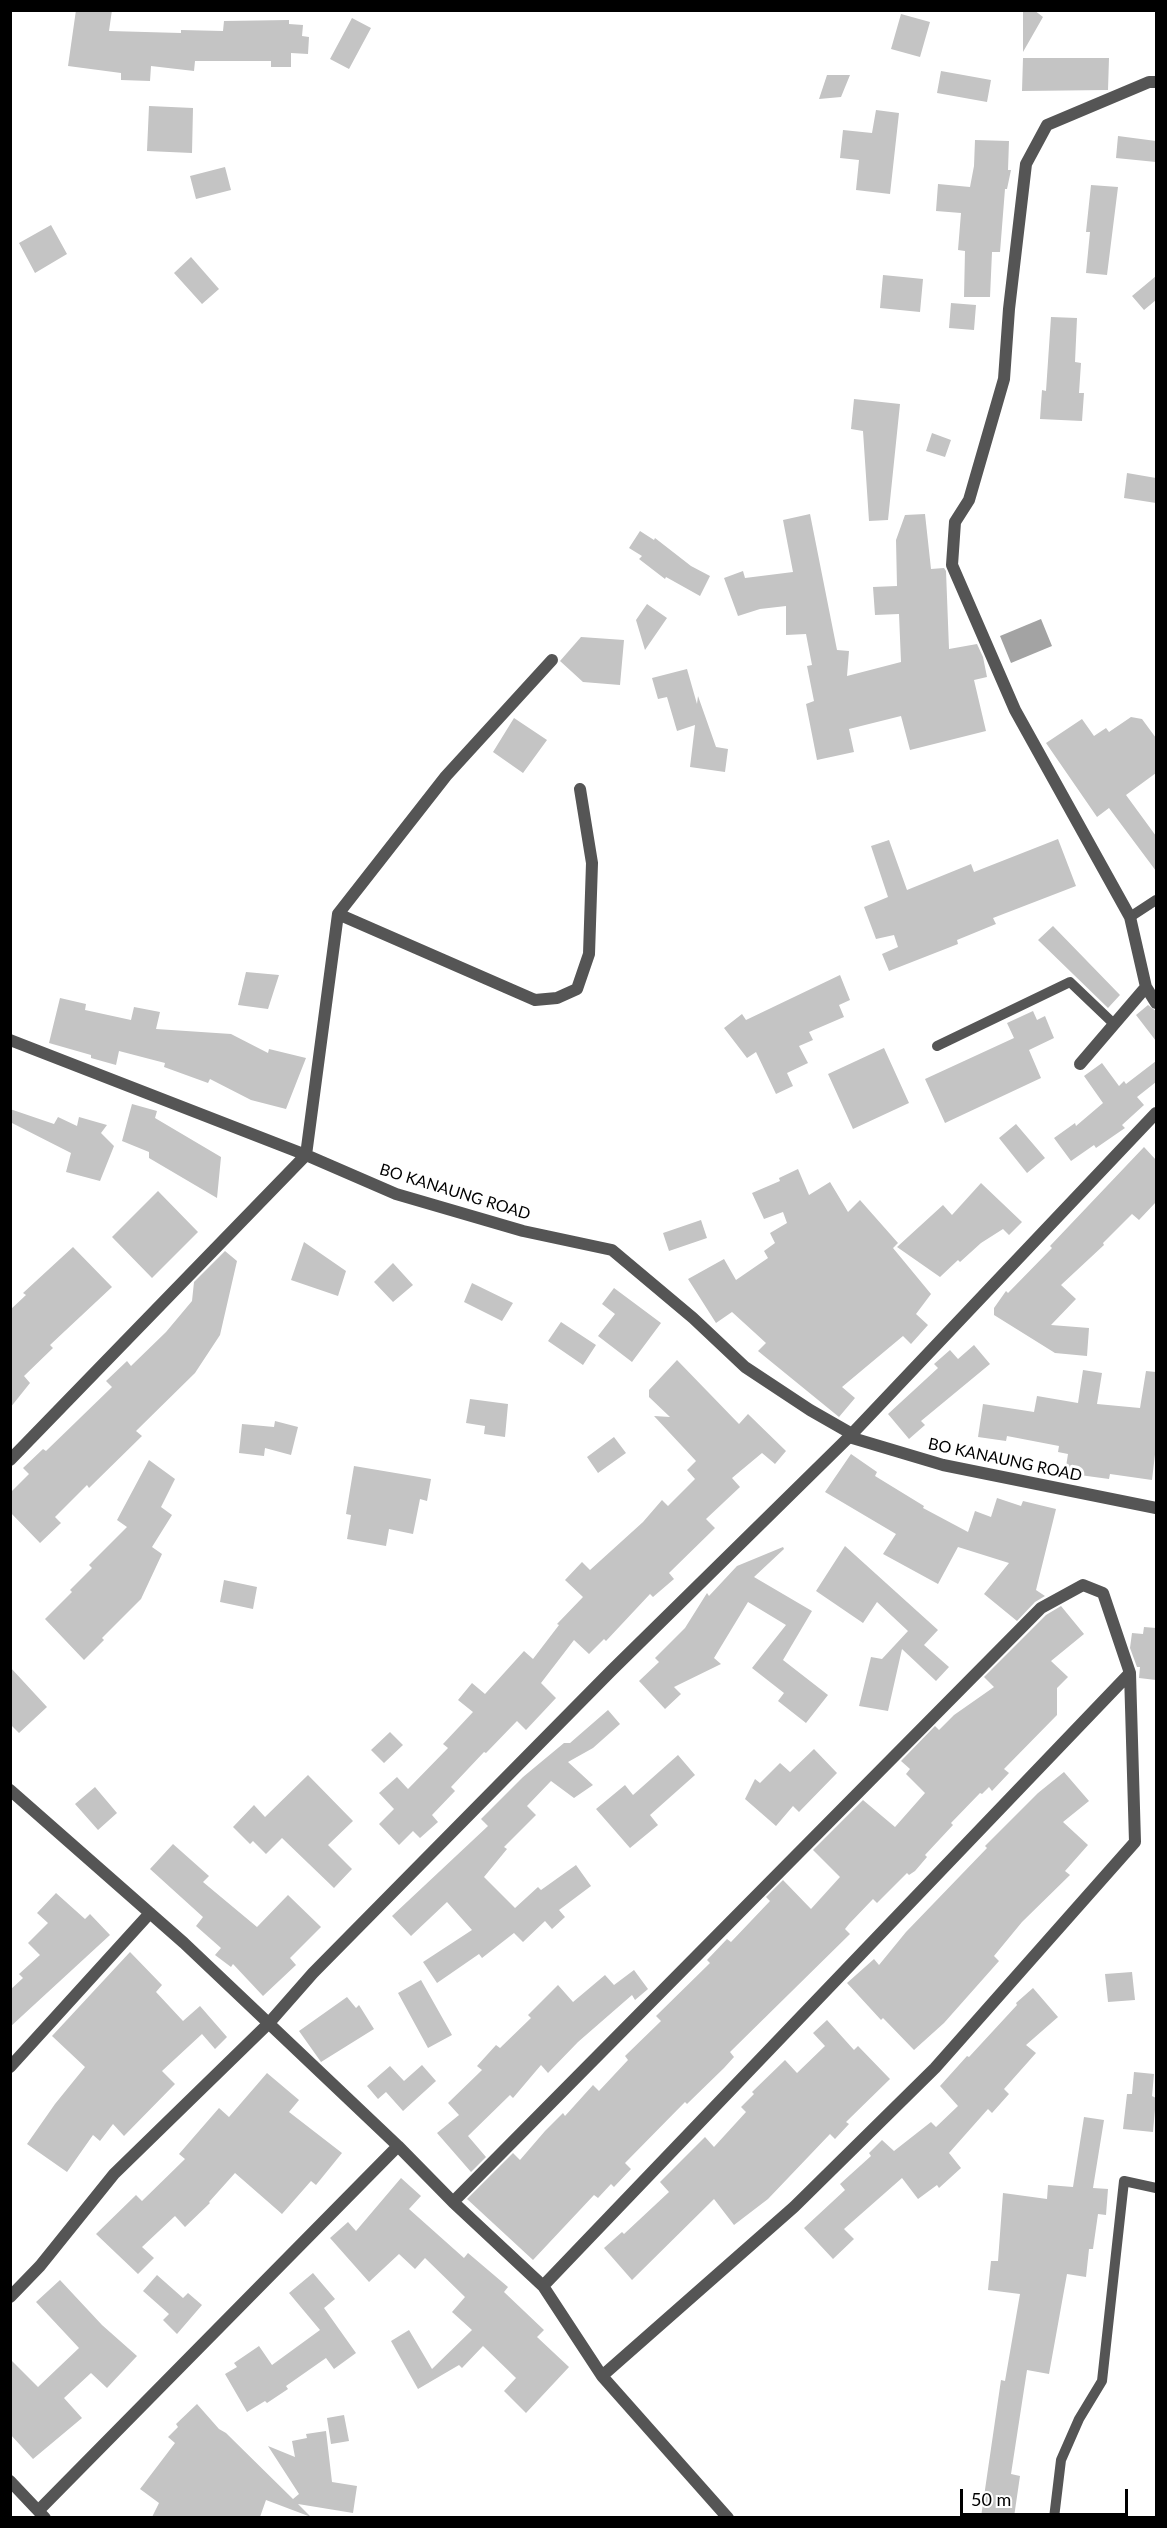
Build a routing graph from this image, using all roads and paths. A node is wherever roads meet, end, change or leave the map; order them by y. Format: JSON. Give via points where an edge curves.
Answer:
{"nodes":[{"id":1,"x":1156,"y":82,"type":"edge"},
{"id":2,"x":552,"y":660,"type":"dead end"},
{"id":3,"x":580,"y":789,"type":"dead end"},
{"id":4,"x":1156,"y":900,"type":"edge"},
{"id":5,"x":338,"y":914,"type":"junction"},
{"id":6,"x":1130,"y":917,"type":"junction"},
{"id":7,"x":1146,"y":987,"type":"junction"},
{"id":8,"x":1156,"y":1003,"type":"edge"},
{"id":9,"x":1114,"y":1024,"type":"junction"},
{"id":10,"x":10,"y":1040,"type":"edge"},
{"id":11,"x":937,"y":1046,"type":"dead end"},
{"id":12,"x":1080,"y":1064,"type":"dead end"},
{"id":13,"x":1156,"y":1113,"type":"edge"},
{"id":14,"x":306,"y":1155,"type":"junction"},
{"id":15,"x":850,"y":1435,"type":"junction"},
{"id":16,"x":10,"y":1460,"type":"edge"},
{"id":17,"x":1156,"y":1508,"type":"edge"},
{"id":18,"x":1130,"y":1672,"type":"junction"},
{"id":19,"x":11,"y":1792,"type":"edge"},
{"id":20,"x":150,"y":1913,"type":"junction"},
{"id":21,"x":269,"y":2023,"type":"junction"},
{"id":22,"x":10,"y":2067,"type":"edge"},
{"id":23,"x":398,"y":2146,"type":"junction"},
{"id":24,"x":1156,"y":2188,"type":"edge"},
{"id":25,"x":453,"y":2202,"type":"junction"},
{"id":26,"x":543,"y":2286,"type":"junction"},
{"id":27,"x":10,"y":2297,"type":"edge"},
{"id":28,"x":602,"y":2376,"type":"junction"},
{"id":29,"x":10,"y":2481,"type":"edge"},
{"id":30,"x":42,"y":2514,"type":"edge"},
{"id":31,"x":728,"y":2517,"type":"edge"},
{"id":32,"x":1054,"y":2517,"type":"edge"}],
"edges":[{"from":1,"to":6,"type":"street","via":[[1047,125],[1026,164],[1004,379],[969,500],[955,522],[952,565],[1014,710]]},
{"from":2,"to":5,"type":"street","via":[[446,776]]},
{"from":3,"to":5,"type":"street","via":[[591,863],[589,954],[577,988],[557,998],[536,1000]]},
{"from":4,"to":6,"type":"lane"},
{"from":5,"to":14,"type":"street"},
{"from":6,"to":7,"type":"street"},
{"from":7,"to":8,"type":"street"},
{"from":7,"to":9,"type":"street"},
{"from":9,"to":11,"type":"lane","via":[[1070,982]]},
{"from":9,"to":12,"type":"street"},
{"from":10,"to":14,"type":"street","name":"BO KANAUNG ROAD"},
{"from":13,"to":15,"type":"street"},
{"from":14,"to":15,"type":"street","name":"BO KANAUNG ROAD","via":[[396,1194],[523,1231],[612,1250],[745,1367]]},
{"from":14,"to":16,"type":"street"},
{"from":15,"to":17,"type":"street","name":"BO KANAUNG ROAD","via":[[943,1465]]},
{"from":15,"to":21,"type":"street","via":[[603,1679],[313,1973]]},
{"from":18,"to":25,"type":"street","via":[[1103,1593],[1083,1584],[1041,1608]]},
{"from":18,"to":26,"type":"street"},
{"from":18,"to":28,"type":"street","via":[[1135,1842],[935,2068],[794,2207]]},
{"from":19,"to":20,"type":"street"},
{"from":20,"to":21,"type":"street"},
{"from":20,"to":22,"type":"street"},
{"from":21,"to":23,"type":"street"},
{"from":21,"to":27,"type":"street","via":[[114,2174]]},
{"from":23,"to":25,"type":"street"},
{"from":23,"to":30,"type":"street"},
{"from":24,"to":32,"type":"lane","via":[[1124,2181],[1102,2381],[1061,2460]]},
{"from":25,"to":26,"type":"street"},
{"from":26,"to":28,"type":"street"},
{"from":28,"to":31,"type":"street"},
{"from":29,"to":30,"type":"street"}]}
